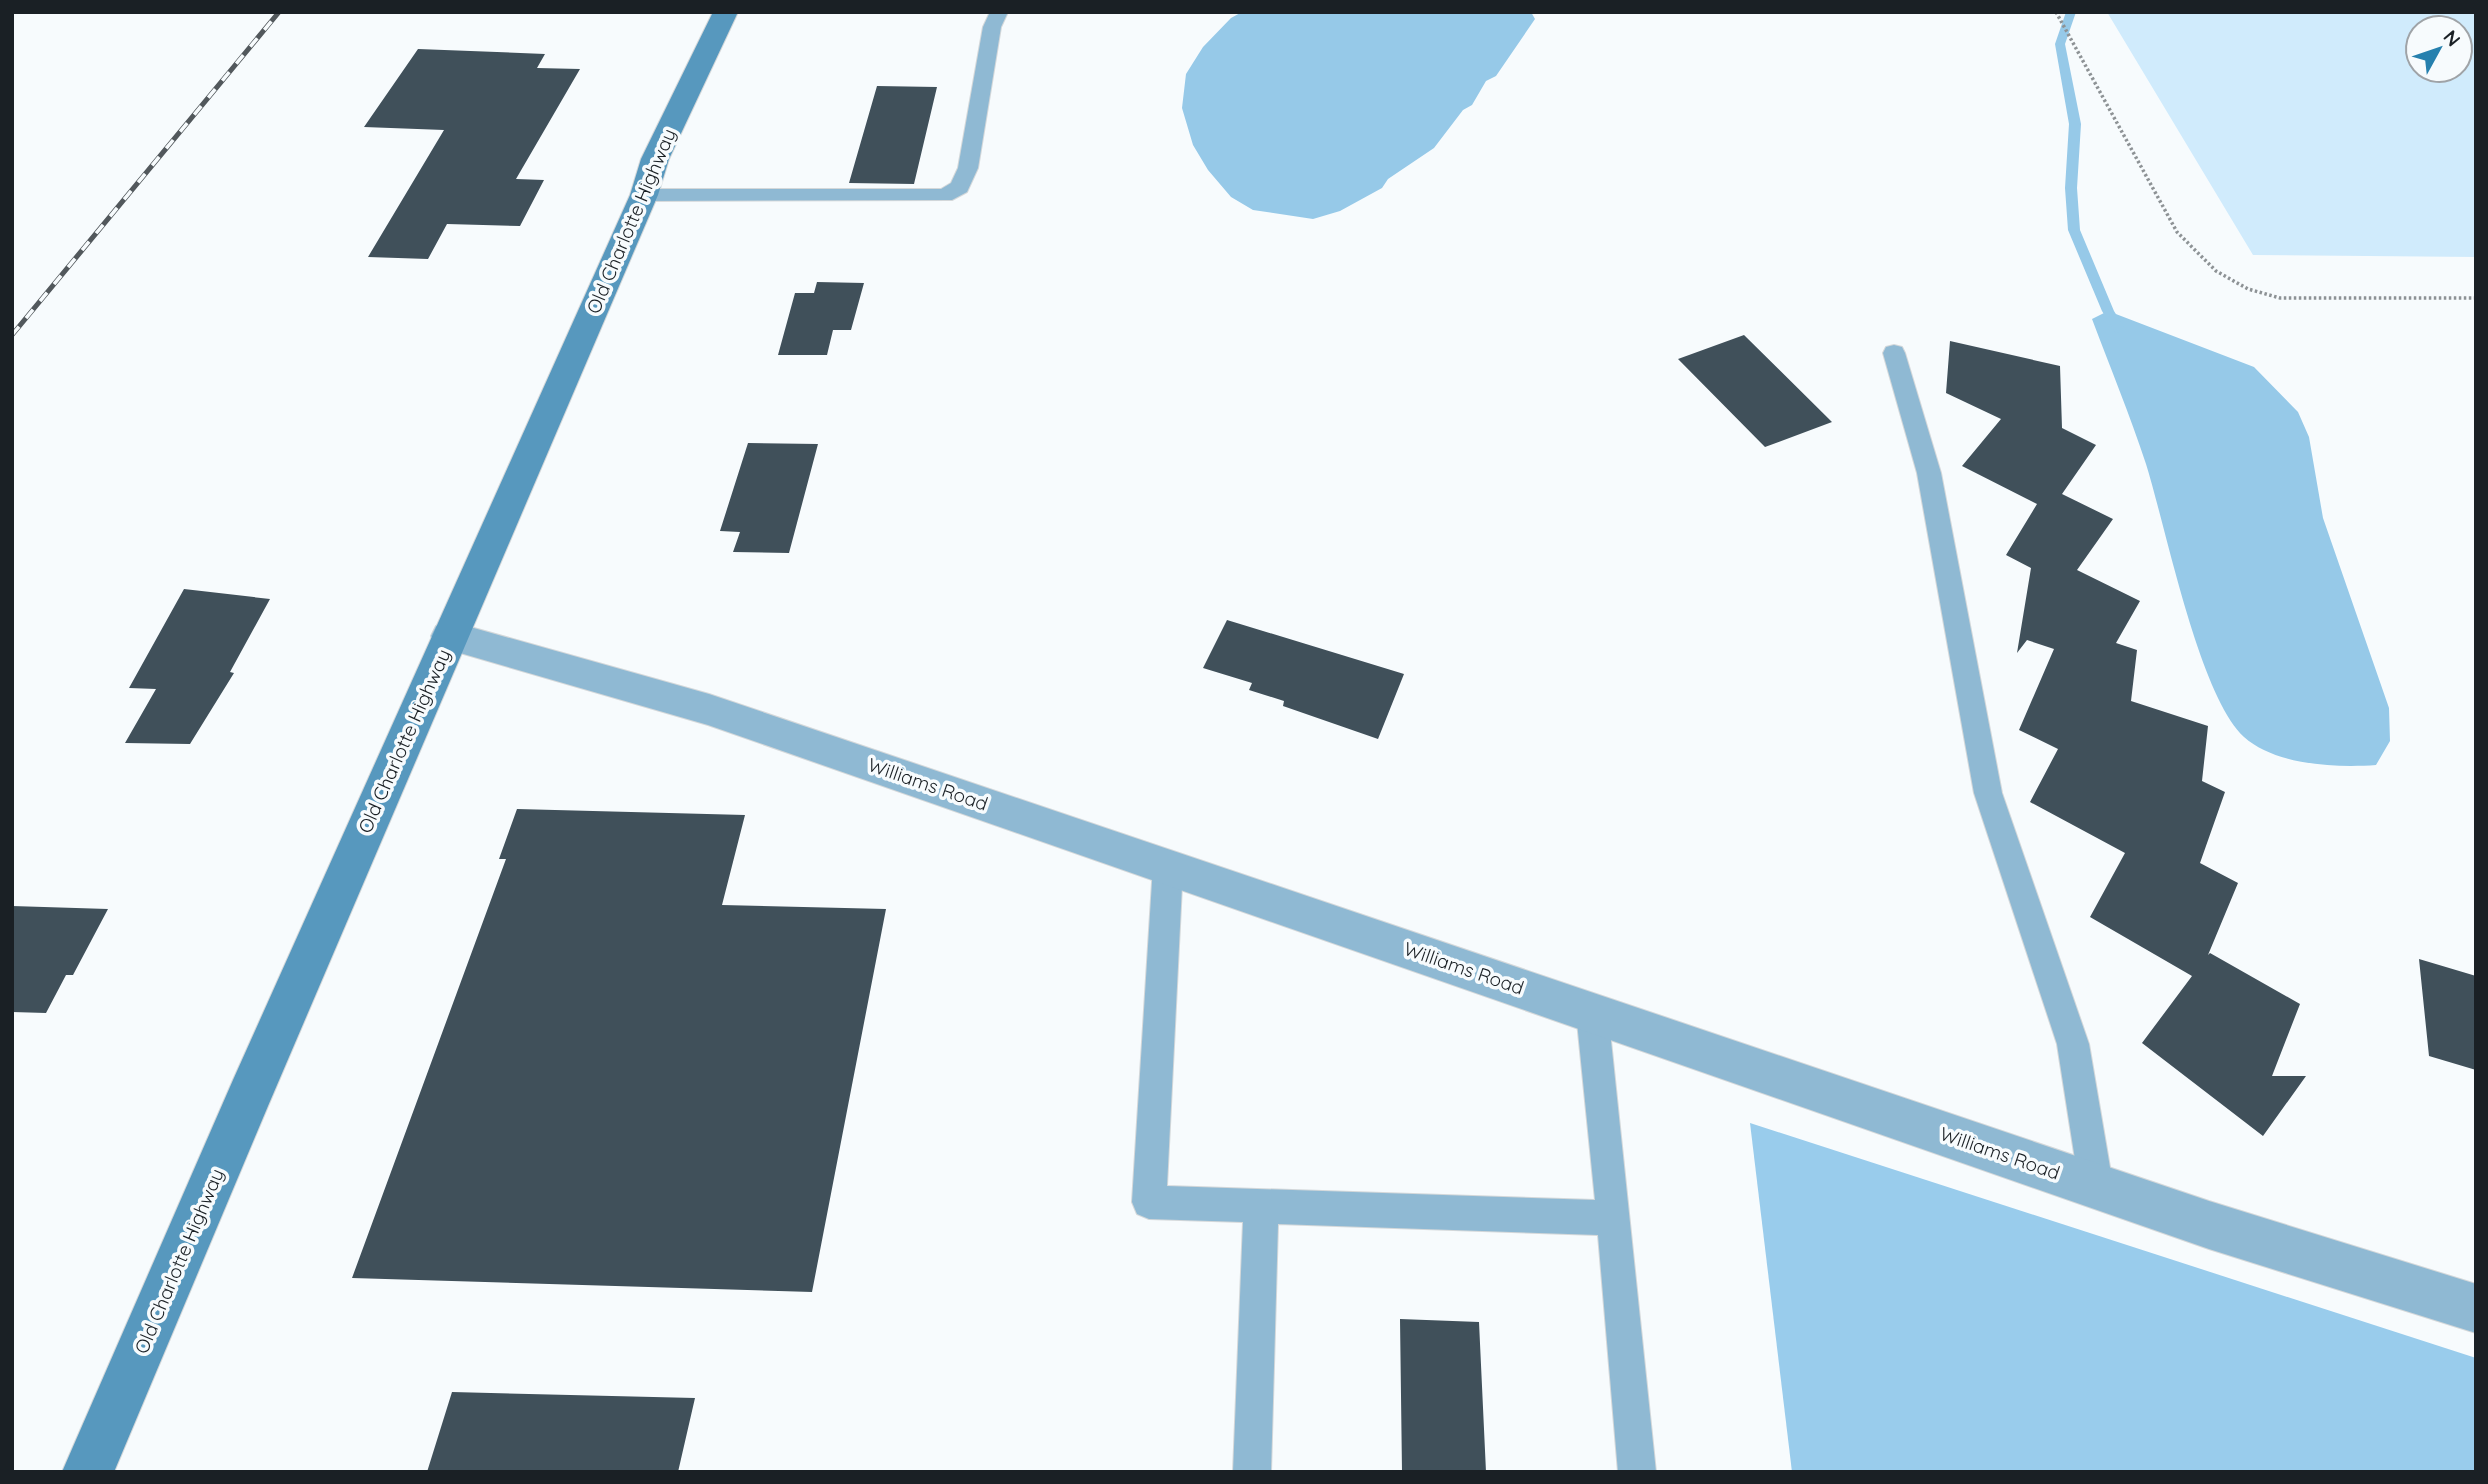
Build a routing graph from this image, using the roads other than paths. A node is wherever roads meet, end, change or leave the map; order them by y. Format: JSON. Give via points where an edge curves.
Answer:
{"nodes":[{"id":1,"x":726,"y":12,"type":"edge"},
{"id":2,"x":999,"y":12,"type":"edge"},
{"id":3,"x":644,"y":195,"type":"junction"},
{"id":4,"x":1894,"y":353,"type":"dead end"},
{"id":5,"x":449,"y":636,"type":"junction"},
{"id":6,"x":1168,"y":866,"type":"junction"},
{"id":7,"x":1592,"y":1012,"type":"junction"},
{"id":8,"x":2096,"y":1185,"type":"junction"},
{"id":9,"x":1261,"y":1206,"type":"junction"},
{"id":10,"x":1614,"y":1218,"type":"junction"},
{"id":11,"x":2476,"y":1309,"type":"edge"},
{"id":12,"x":88,"y":1472,"type":"edge"},
{"id":13,"x":1252,"y":1472,"type":"edge"},
{"id":14,"x":1637,"y":1472,"type":"edge"}],
"edges":[{"from":1,"to":3,"type":"main road","name":"Old Charlotte Highway","via":[[655,159]]},
{"from":2,"to":3,"type":"lane","via":[[992,27],[968,168],[960,187],[945,195]]},
{"from":3,"to":5,"type":"main road","name":"Old Charlotte Highway"},
{"from":4,"to":8,"type":"lane","via":[[1929,473],[1988,793],[2073,1044]]},
{"from":5,"to":6,"type":"street","name":"Williams Road","via":[[709,710]]},
{"from":5,"to":12,"type":"main road","name":"Old Charlotte Highway"},
{"from":6,"to":7,"type":"street","name":"Williams Road"},
{"from":6,"to":9,"type":"lane","via":[[1149,1202]]},
{"from":7,"to":8,"type":"street","name":"Williams Road"},
{"from":7,"to":10,"type":"lane"},
{"from":8,"to":11,"type":"street","name":"Williams Road"},
{"from":9,"to":10,"type":"lane"},
{"from":9,"to":13,"type":"lane"},
{"from":10,"to":14,"type":"lane"}]}
